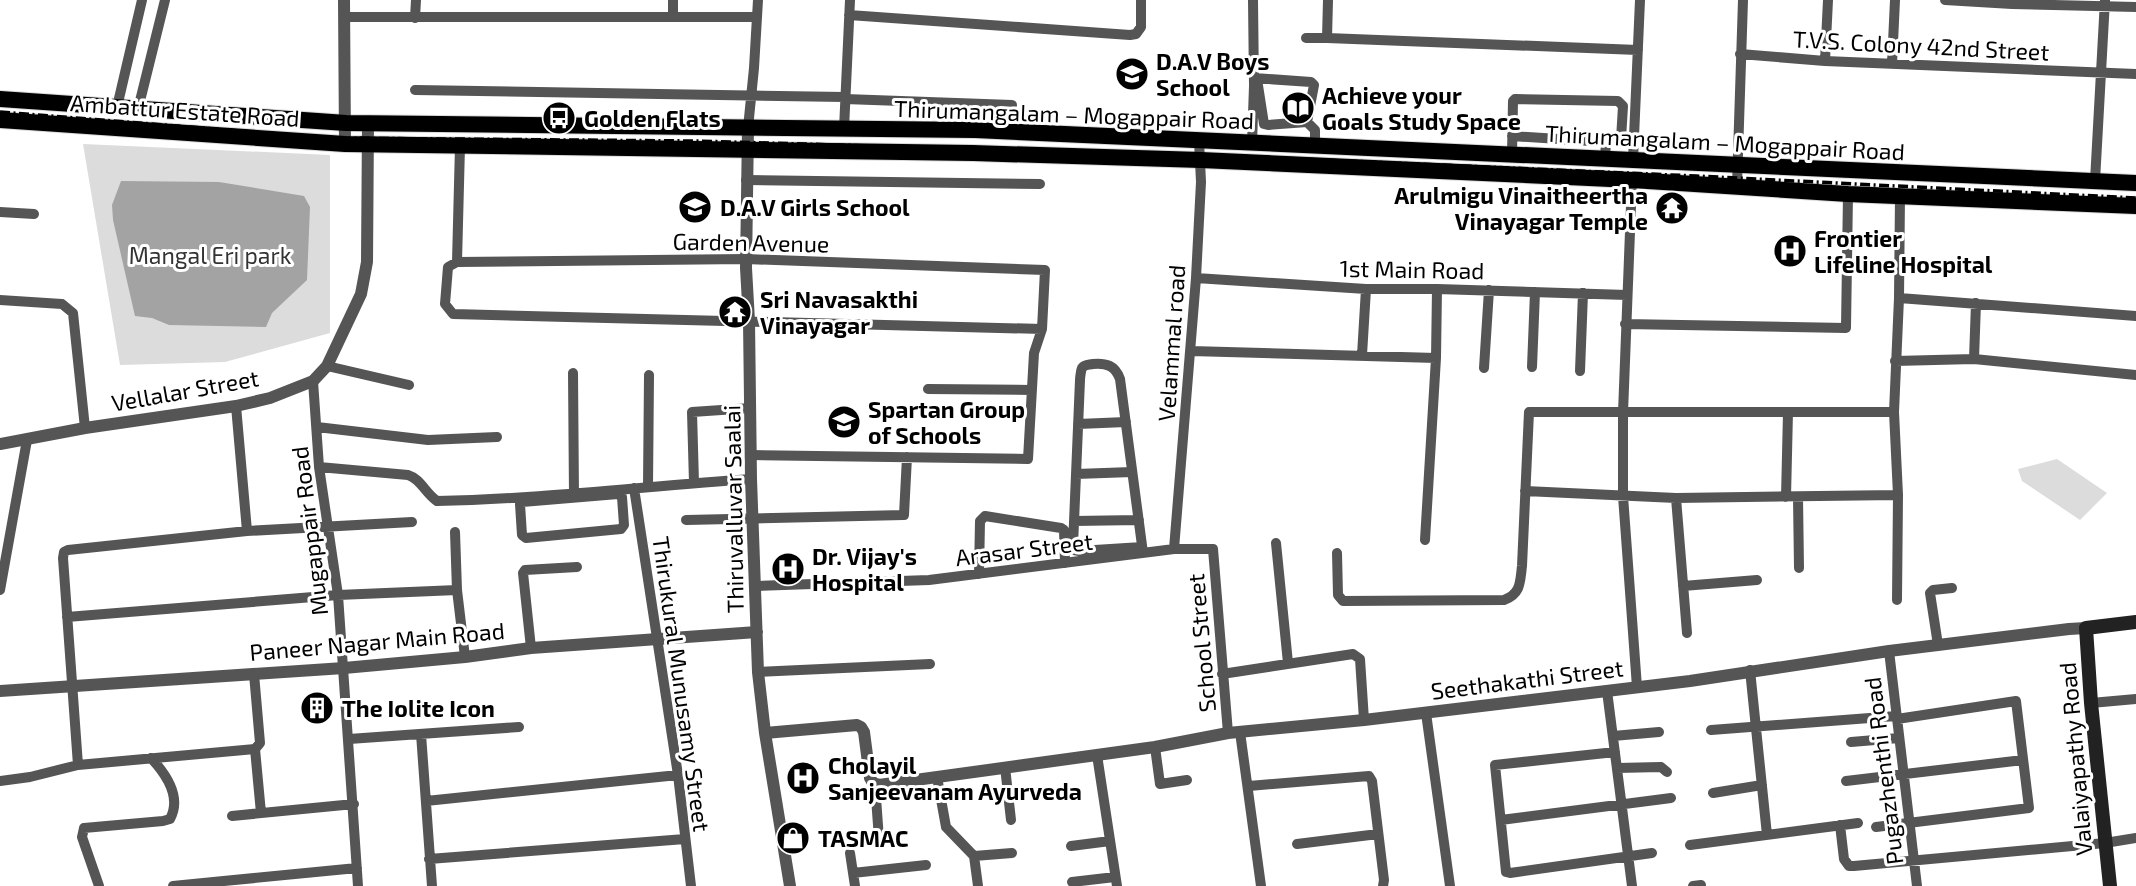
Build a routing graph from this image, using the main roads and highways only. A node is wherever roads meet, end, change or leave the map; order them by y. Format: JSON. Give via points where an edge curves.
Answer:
{"nodes":[{"id":1,"x":0,"y":99,"type":"edge"},
{"id":2,"x":0,"y":120,"type":"edge"},
{"id":3,"x":346,"y":122,"type":"joint"},
{"id":4,"x":367,"y":145,"type":"joint"},
{"id":5,"x":2136,"y":183,"type":"edge"},
{"id":6,"x":2136,"y":206,"type":"edge"},
{"id":7,"x":2136,"y":622,"type":"edge"},
{"id":8,"x":2110,"y":886,"type":"edge"}],
"edges":[{"from":1,"to":3,"type":"main road","name":"Ambattur Estate Road"},
{"from":2,"to":4,"type":"main road","name":"Ambattur Estate Road"},
{"from":3,"to":5,"type":"main road","name":"Thirumangalam – Mogappair Road","via":[[975,130]]},
{"from":4,"to":6,"type":"main road","name":"Thirumangalam – Mogappair Road","via":[[1201,160]]},
{"from":7,"to":8,"type":"main road","name":"Valaiyapathy Road","via":[[2086,628]]}]}
